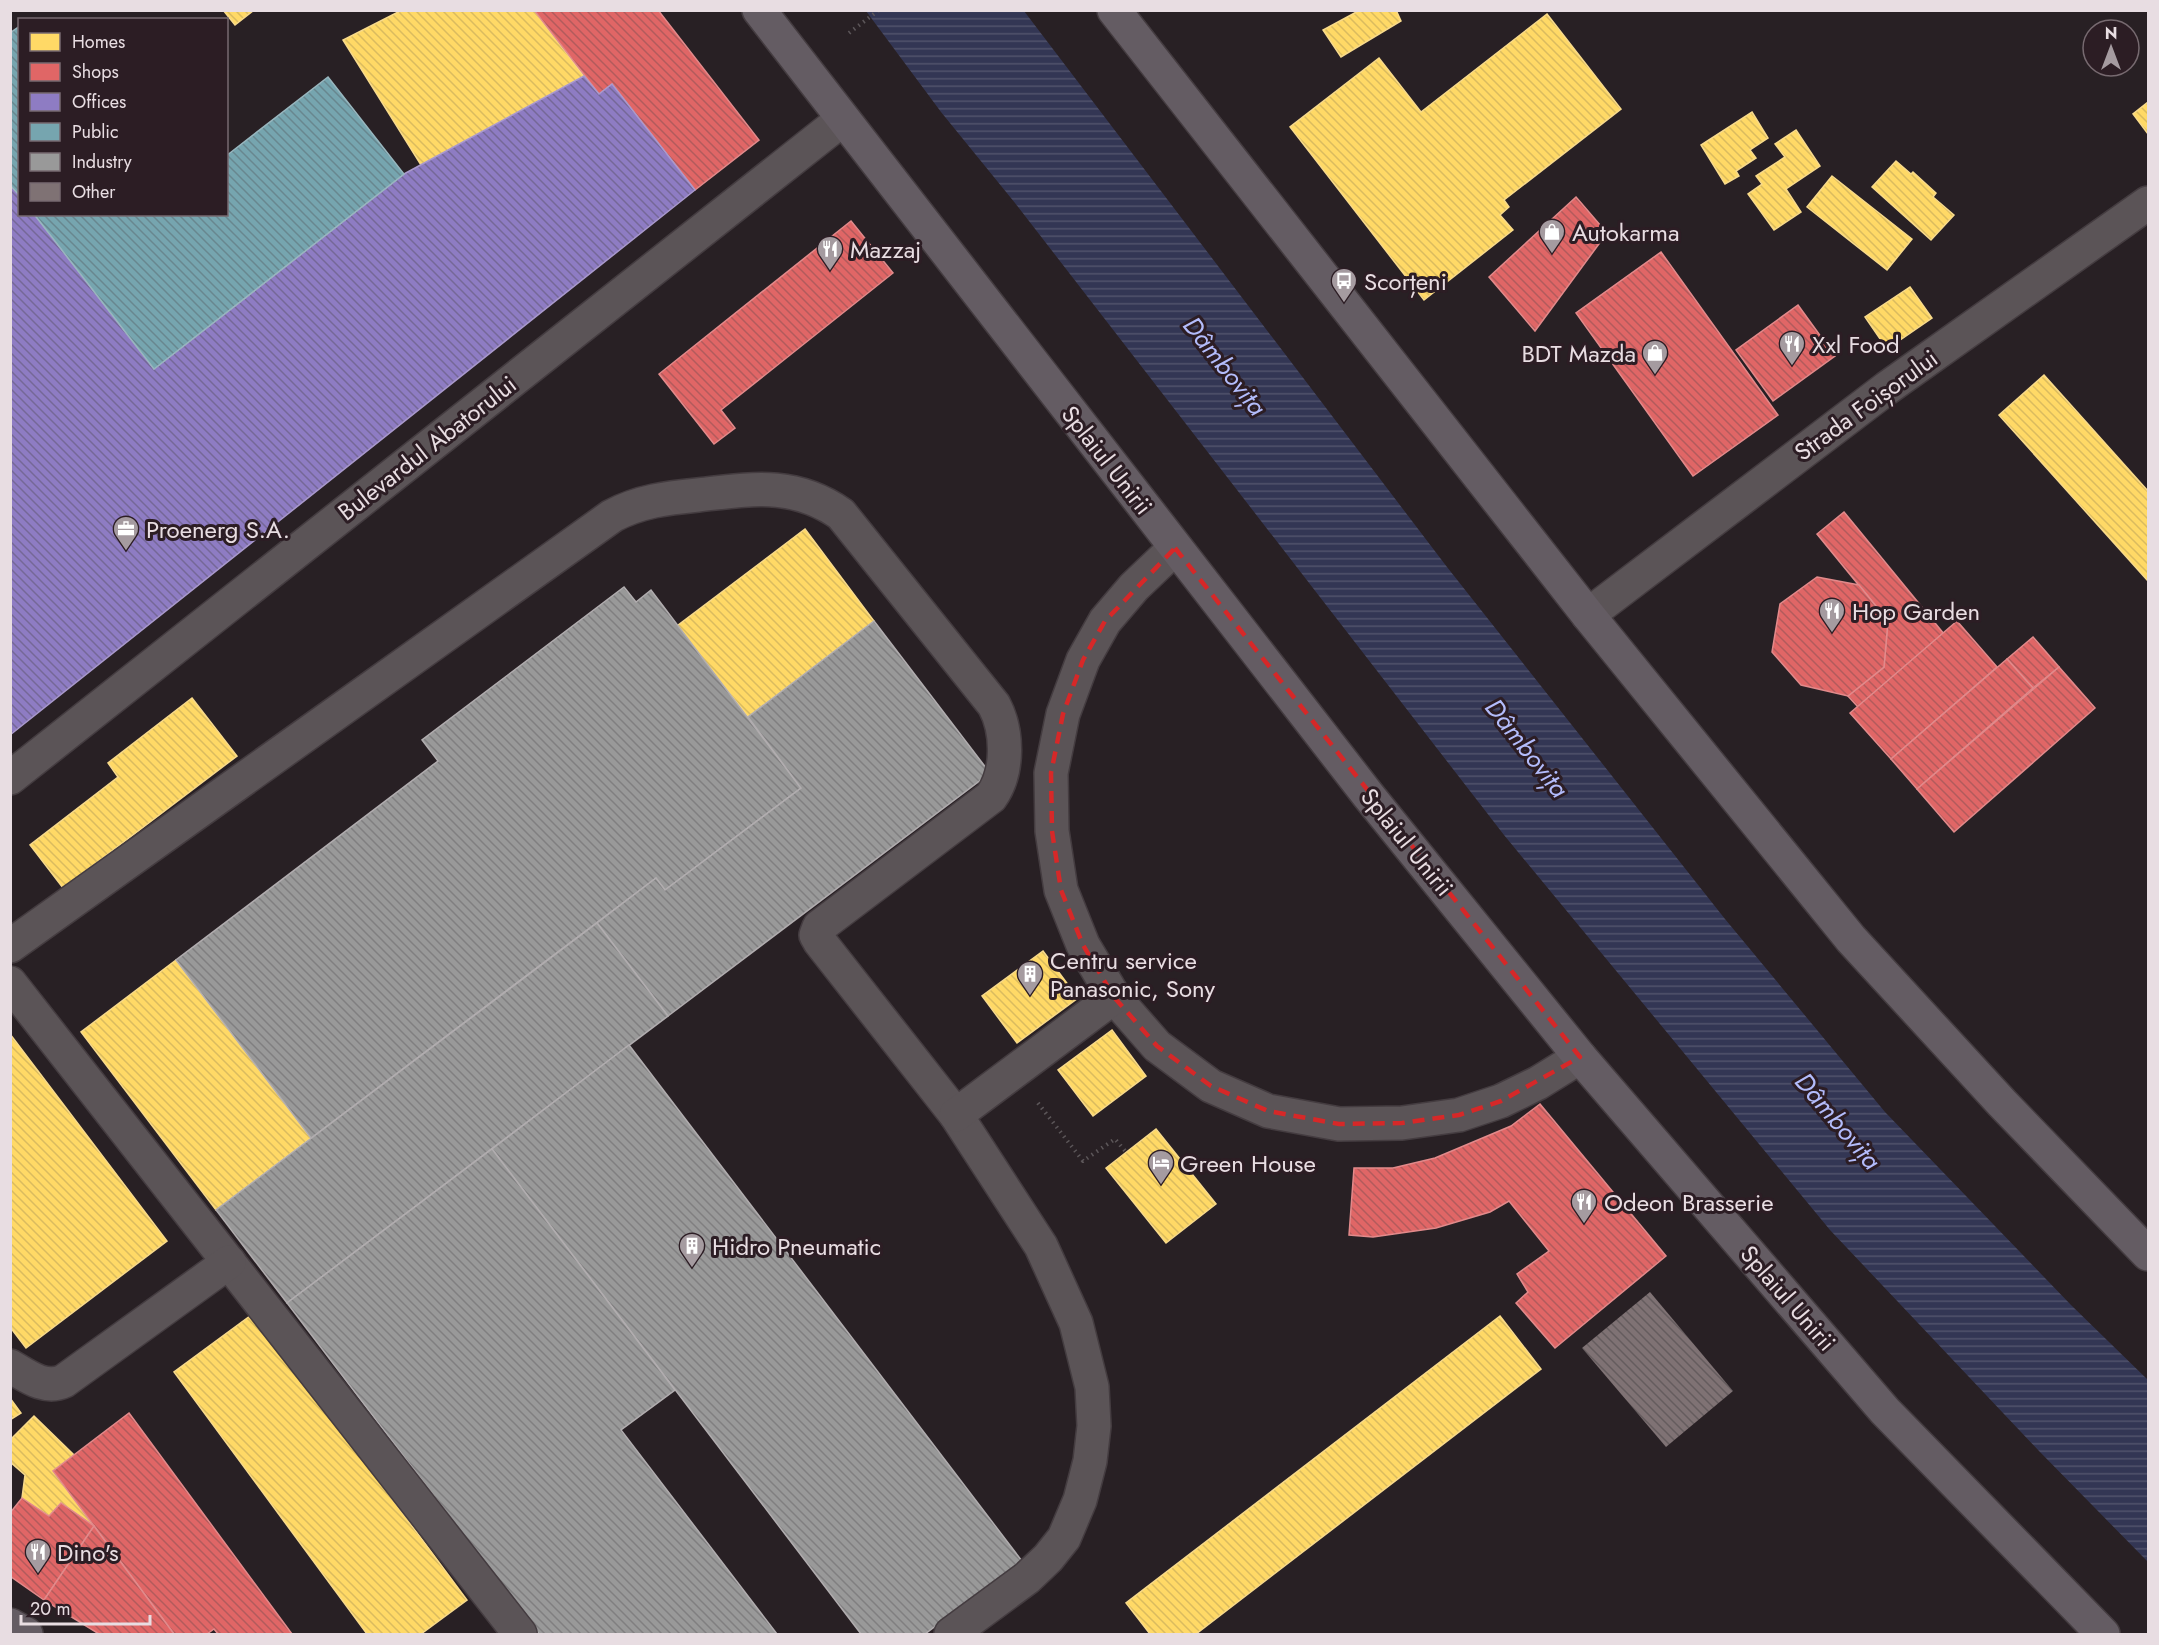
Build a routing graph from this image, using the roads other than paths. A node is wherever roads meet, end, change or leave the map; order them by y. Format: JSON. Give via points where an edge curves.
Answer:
{"nodes":[{"id":1,"x":759,"y":10,"type":"edge"},
{"id":2,"x":1114,"y":10,"type":"edge"},
{"id":3,"x":843,"y":119,"type":"junction"},
{"id":4,"x":2148,"y":203,"type":"edge"},
{"id":5,"x":1175,"y":548,"type":"junction"},
{"id":6,"x":1588,"y":615,"type":"junction"},
{"id":7,"x":10,"y":778,"type":"edge"},
{"id":8,"x":10,"y":946,"type":"edge"},
{"id":9,"x":10,"y":983,"type":"edge"},
{"id":10,"x":1114,"y":997,"type":"junction"},
{"id":11,"x":1580,"y":1057,"type":"junction"},
{"id":12,"x":956,"y":1114,"type":"junction"},
{"id":13,"x":2148,"y":1254,"type":"edge"},
{"id":14,"x":229,"y":1262,"type":"junction"},
{"id":15,"x":10,"y":1366,"type":"edge"},
{"id":16,"x":10,"y":1625,"type":"edge"},
{"id":17,"x":26,"y":1635,"type":"edge"},
{"id":18,"x":520,"y":1635,"type":"edge"},
{"id":19,"x":951,"y":1635,"type":"edge"},
{"id":20,"x":2103,"y":1635,"type":"edge"}],
"edges":[{"from":1,"to":3,"type":"main road","name":"Splaiul Unirii"},
{"from":2,"to":6,"type":"main road"},
{"from":3,"to":5,"type":"main road","name":"Splaiul Unirii"},
{"from":3,"to":7,"type":"street","name":"Bulevardul Abatorului"},
{"from":4,"to":6,"type":"street","name":"Strada Foișorului","via":[[1887,388]]},
{"from":5,"to":10,"type":"street","via":[[1105,621],[1083,660],[1063,714],[1052,772],[1053,831],[1061,890],[1083,945]]},
{"from":5,"to":11,"type":"main road","name":"Splaiul Unirii"},
{"from":6,"to":13,"type":"main road","via":[[1851,939]]},
{"from":8,"to":12,"type":"street","via":[[612,516],[650,500],[765,488],[791,492],[825,503],[841,514],[994,705],[1003,726],[1002,764],[991,797],[819,927],[816,935]]},
{"from":9,"to":14,"type":"street"},
{"from":10,"to":11,"type":"street","via":[[1157,1046],[1211,1086],[1268,1111],[1339,1124],[1402,1123],[1459,1114],[1501,1101]]},
{"from":10,"to":12,"type":"street"},
{"from":11,"to":20,"type":"main road","name":"Splaiul Unirii","via":[[1885,1411]]},
{"from":12,"to":19,"type":"street","via":[[1041,1246],[1065,1296],[1085,1355],[1094,1426],[1080,1500],[1064,1538],[1027,1578]]},
{"from":14,"to":15,"type":"street","via":[[64,1381],[41,1382]]},
{"from":14,"to":18,"type":"street"},
{"from":16,"to":17,"type":"main road"}]}
